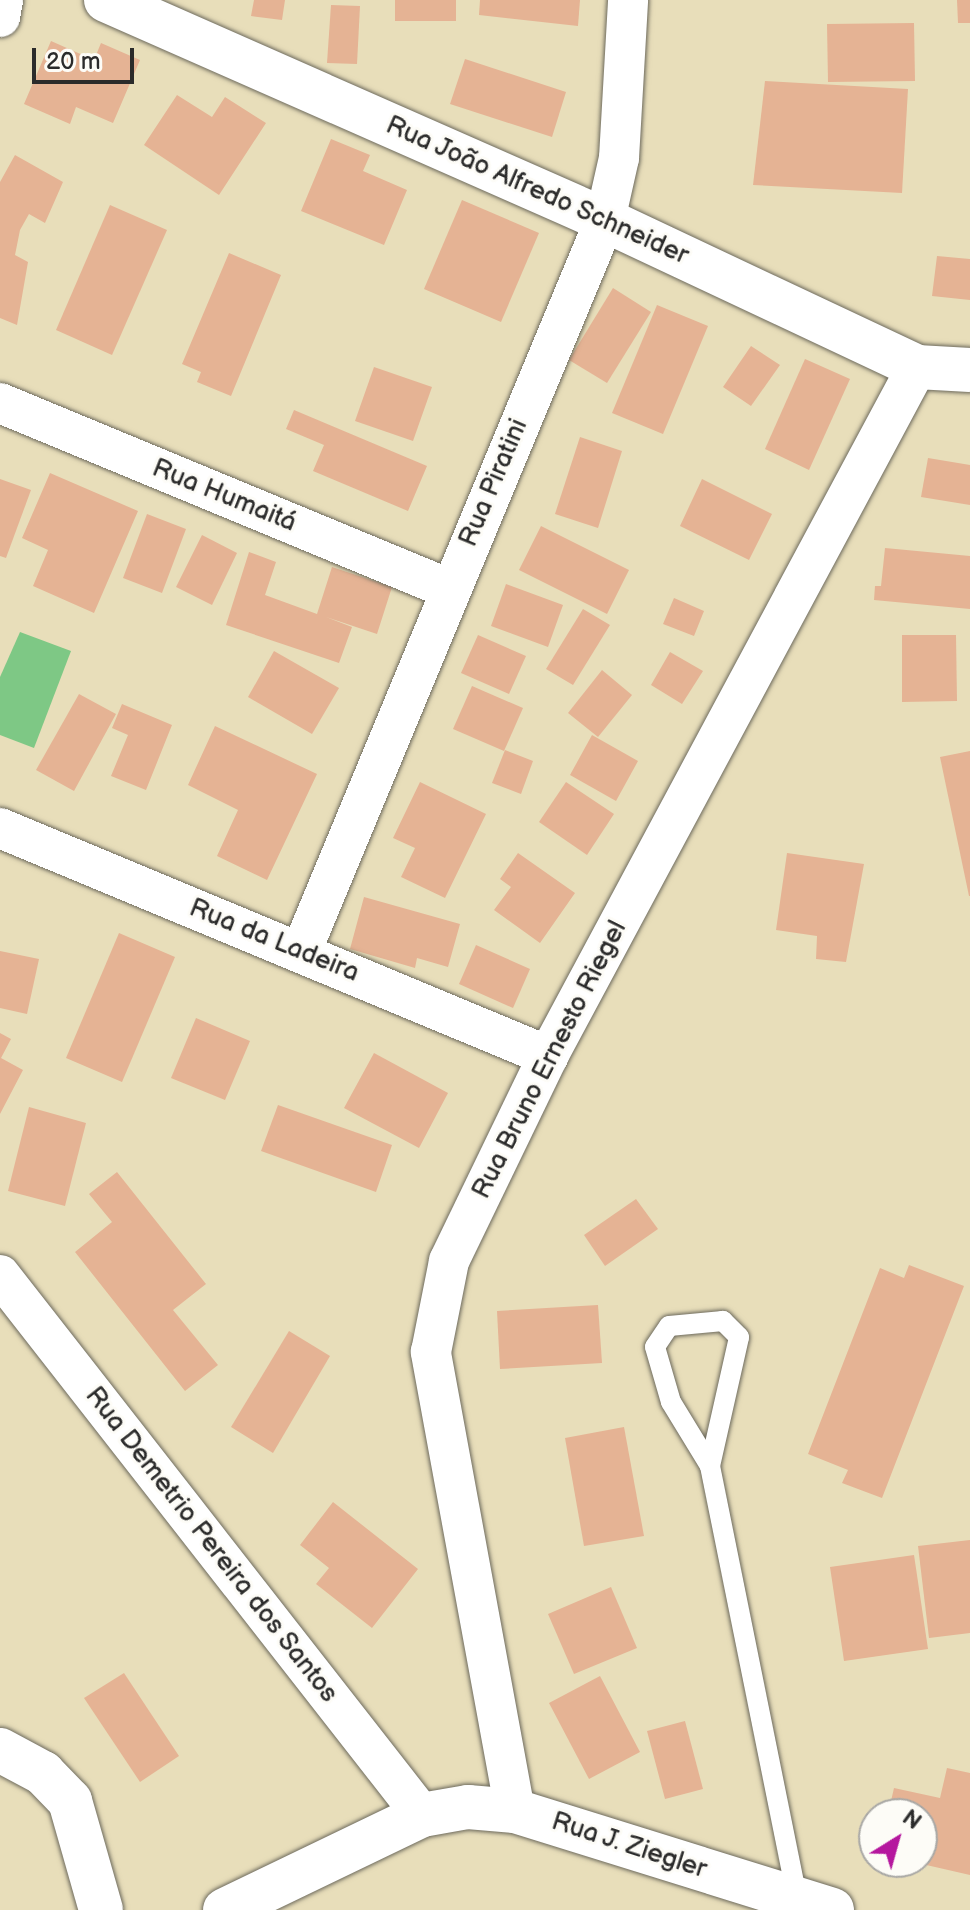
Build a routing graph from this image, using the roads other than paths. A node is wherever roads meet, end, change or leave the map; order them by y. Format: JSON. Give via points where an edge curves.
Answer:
{"nodes":[{"id":1,"x":3,"y":0,"type":"edge"},
{"id":2,"x":106,"y":0,"type":"edge"},
{"id":3,"x":628,"y":0,"type":"edge"},
{"id":4,"x":0,"y":17,"type":"edge"},
{"id":5,"x":605,"y":220,"type":"junction"},
{"id":6,"x":917,"y":367,"type":"junction"},
{"id":7,"x":970,"y":370,"type":"edge"},
{"id":8,"x":0,"y":403,"type":"edge"},
{"id":9,"x":449,"y":589,"type":"junction"},
{"id":10,"x":0,"y":828,"type":"edge"},
{"id":11,"x":301,"y":952,"type":"junction"},
{"id":12,"x":548,"y":1056,"type":"junction"},
{"id":13,"x":0,"y":1275,"type":"edge"},
{"id":14,"x":710,"y":1466,"type":"junction"},
{"id":15,"x":0,"y":1750,"type":"edge"},
{"id":16,"x":515,"y":1811,"type":"junction"},
{"id":17,"x":422,"y":1815,"type":"junction"},
{"id":18,"x":815,"y":1905,"type":"edge"},
{"id":19,"x":101,"y":1910,"type":"edge"},
{"id":20,"x":225,"y":1910,"type":"edge"}],
"edges":[{"from":1,"to":4,"type":"street"},
{"from":2,"to":5,"type":"street","name":"Rua João Alfredo Schneider"},
{"from":3,"to":5,"type":"street","name":"Rua Piratini","via":[[619,158]]},
{"from":5,"to":6,"type":"street","name":"Rua João Alfredo Schneider"},
{"from":5,"to":9,"type":"street","name":"Rua Piratini"},
{"from":6,"to":7,"type":"street","name":"Rua João Alfredo Schneider"},
{"from":6,"to":12,"type":"street","name":"Rua Bruno Ernesto Riegel"},
{"from":8,"to":9,"type":"street","name":"Rua Humaitá"},
{"from":9,"to":11,"type":"street","name":"Rua Piratini"},
{"from":10,"to":11,"type":"street","name":"Rua da Ladeira"},
{"from":11,"to":12,"type":"street","name":"Rua da Ladeira"},
{"from":12,"to":16,"type":"street","name":"Rua Bruno Ernesto Riegel","via":[[449,1261],[431,1352]]},
{"from":13,"to":17,"type":"street","name":"Rua Demetrio Pereira dos Santos"},
{"from":14,"to":14,"type":"lane","via":[[671,1402],[655,1347],[669,1326],[723,1321],[739,1337]]},
{"from":14,"to":18,"type":"lane"},
{"from":15,"to":19,"type":"street","via":[[43,1773],[70,1801]]},
{"from":16,"to":17,"type":"street","name":"Rua J. Ziegler","via":[[468,1807]]},
{"from":16,"to":18,"type":"street","name":"Rua J. Ziegler"},
{"from":17,"to":20,"type":"street","name":"Rua J. Ziegler"}]}
